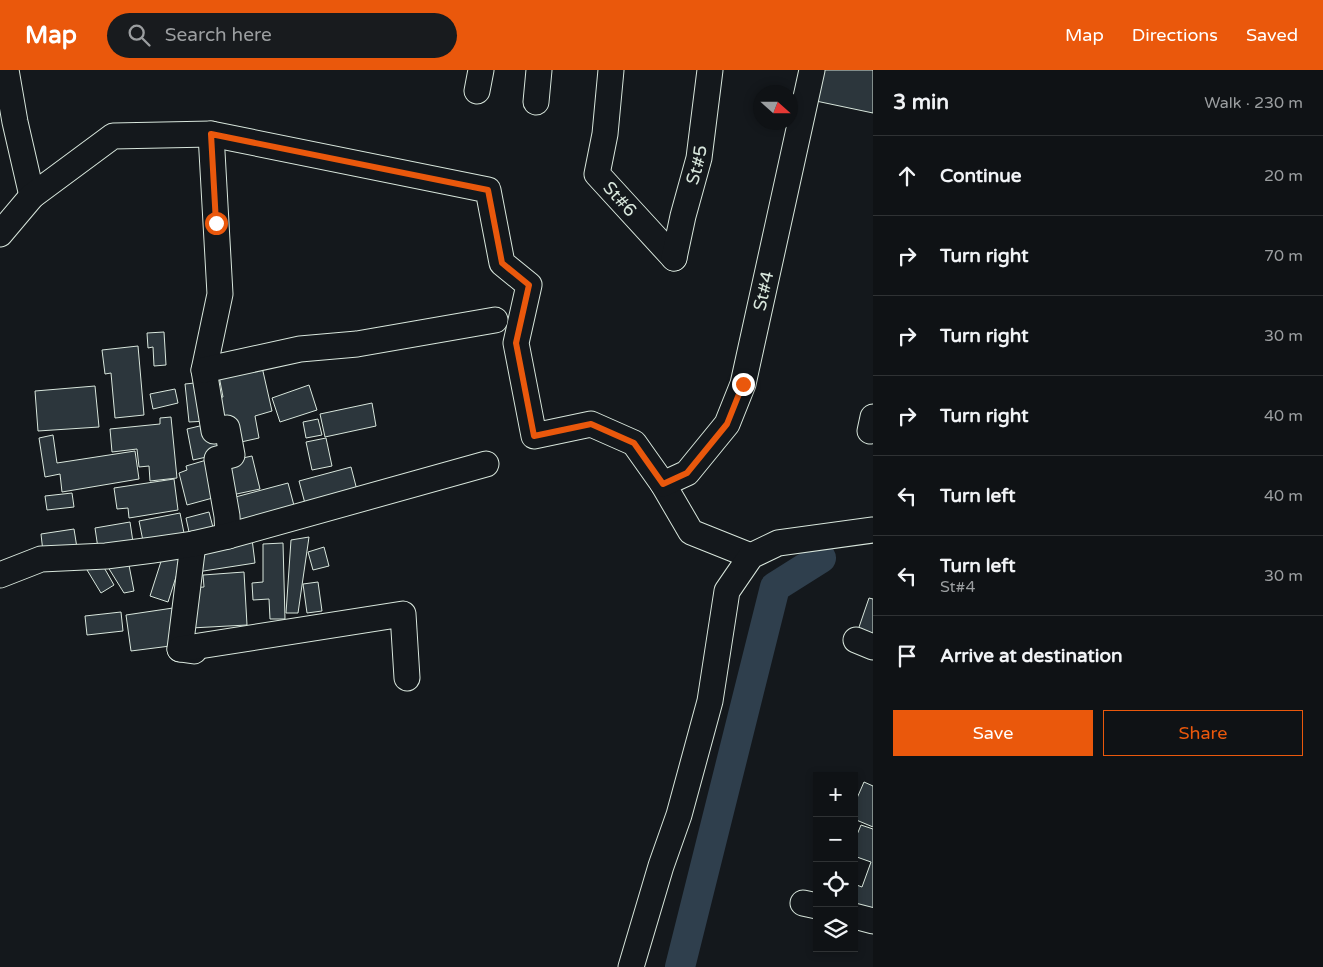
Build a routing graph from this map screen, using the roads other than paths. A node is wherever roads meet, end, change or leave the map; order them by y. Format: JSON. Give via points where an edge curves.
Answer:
{"nodes":[{"id":1,"x":6,"y":70,"type":"edge"},
{"id":2,"x":539,"y":70,"type":"edge"},
{"id":3,"x":610,"y":70,"type":"edge"},
{"id":4,"x":710,"y":70,"type":"edge"},
{"id":5,"x":812,"y":70,"type":"edge"},
{"id":6,"x":536,"y":102,"type":"dead end"},
{"id":7,"x":211,"y":134,"type":"junction"},
{"id":8,"x":32,"y":196,"type":"junction"},
{"id":9,"x":0,"y":234,"type":"edge"},
{"id":10,"x":674,"y":258,"type":"joint"},
{"id":11,"x":495,"y":320,"type":"dead end"},
{"id":12,"x":204,"y":370,"type":"junction"},
{"id":13,"x":486,"y":464,"type":"dead end"},
{"id":14,"x":663,"y":484,"type":"junction"},
{"id":15,"x":873,"y":530,"type":"edge"},
{"id":16,"x":228,"y":536,"type":"junction"},
{"id":17,"x":193,"y":544,"type":"junction"},
{"id":18,"x":751,"y":556,"type":"junction"},
{"id":19,"x":0,"y":575,"type":"edge"},
{"id":20,"x":180,"y":649,"type":"junction"},
{"id":21,"x":212,"y":654,"type":"dead end"},
{"id":22,"x":407,"y":678,"type":"dead end"},
{"id":23,"x":858,"y":917,"type":"edge"},
{"id":24,"x":873,"y":921,"type":"edge"},
{"id":25,"x":631,"y":967,"type":"edge"}],
"edges":[{"from":1,"to":8,"type":"street","via":[[14,122]]},
{"from":2,"to":6,"type":"street"},
{"from":3,"to":10,"type":"street","name":"St#6","via":[[605,134],[596,174]]},
{"from":4,"to":10,"type":"street","name":"St#5","via":[[699,158]]},
{"from":5,"to":14,"type":"street","name":"St#4","via":[[743,384],[727,424],[687,473]]},
{"from":7,"to":8,"type":"street","via":[[114,136]]},
{"from":7,"to":12,"type":"street","via":[[220,294]]},
{"from":7,"to":14,"type":"street","via":[[488,190],[502,263],[529,285],[516,343],[534,436],[591,424],[634,443]]},
{"from":8,"to":9,"type":"street"},
{"from":11,"to":12,"type":"street","via":[[356,344],[300,349]]},
{"from":12,"to":16,"type":"street","via":[[214,431],[227,428],[232,455],[217,458]]},
{"from":13,"to":16,"type":"street"},
{"from":14,"to":18,"type":"street","via":[[691,532]]},
{"from":15,"to":18,"type":"street","via":[[778,543]]},
{"from":16,"to":17,"type":"street"},
{"from":17,"to":19,"type":"street","via":[[106,556],[41,559]]},
{"from":17,"to":20,"type":"street"},
{"from":18,"to":25,"type":"street","via":[[727,591],[710,701],[679,815]]},
{"from":20,"to":21,"type":"street"},
{"from":20,"to":22,"type":"street","via":[[403,614]]},
{"from":23,"to":24,"type":"street"}]}
